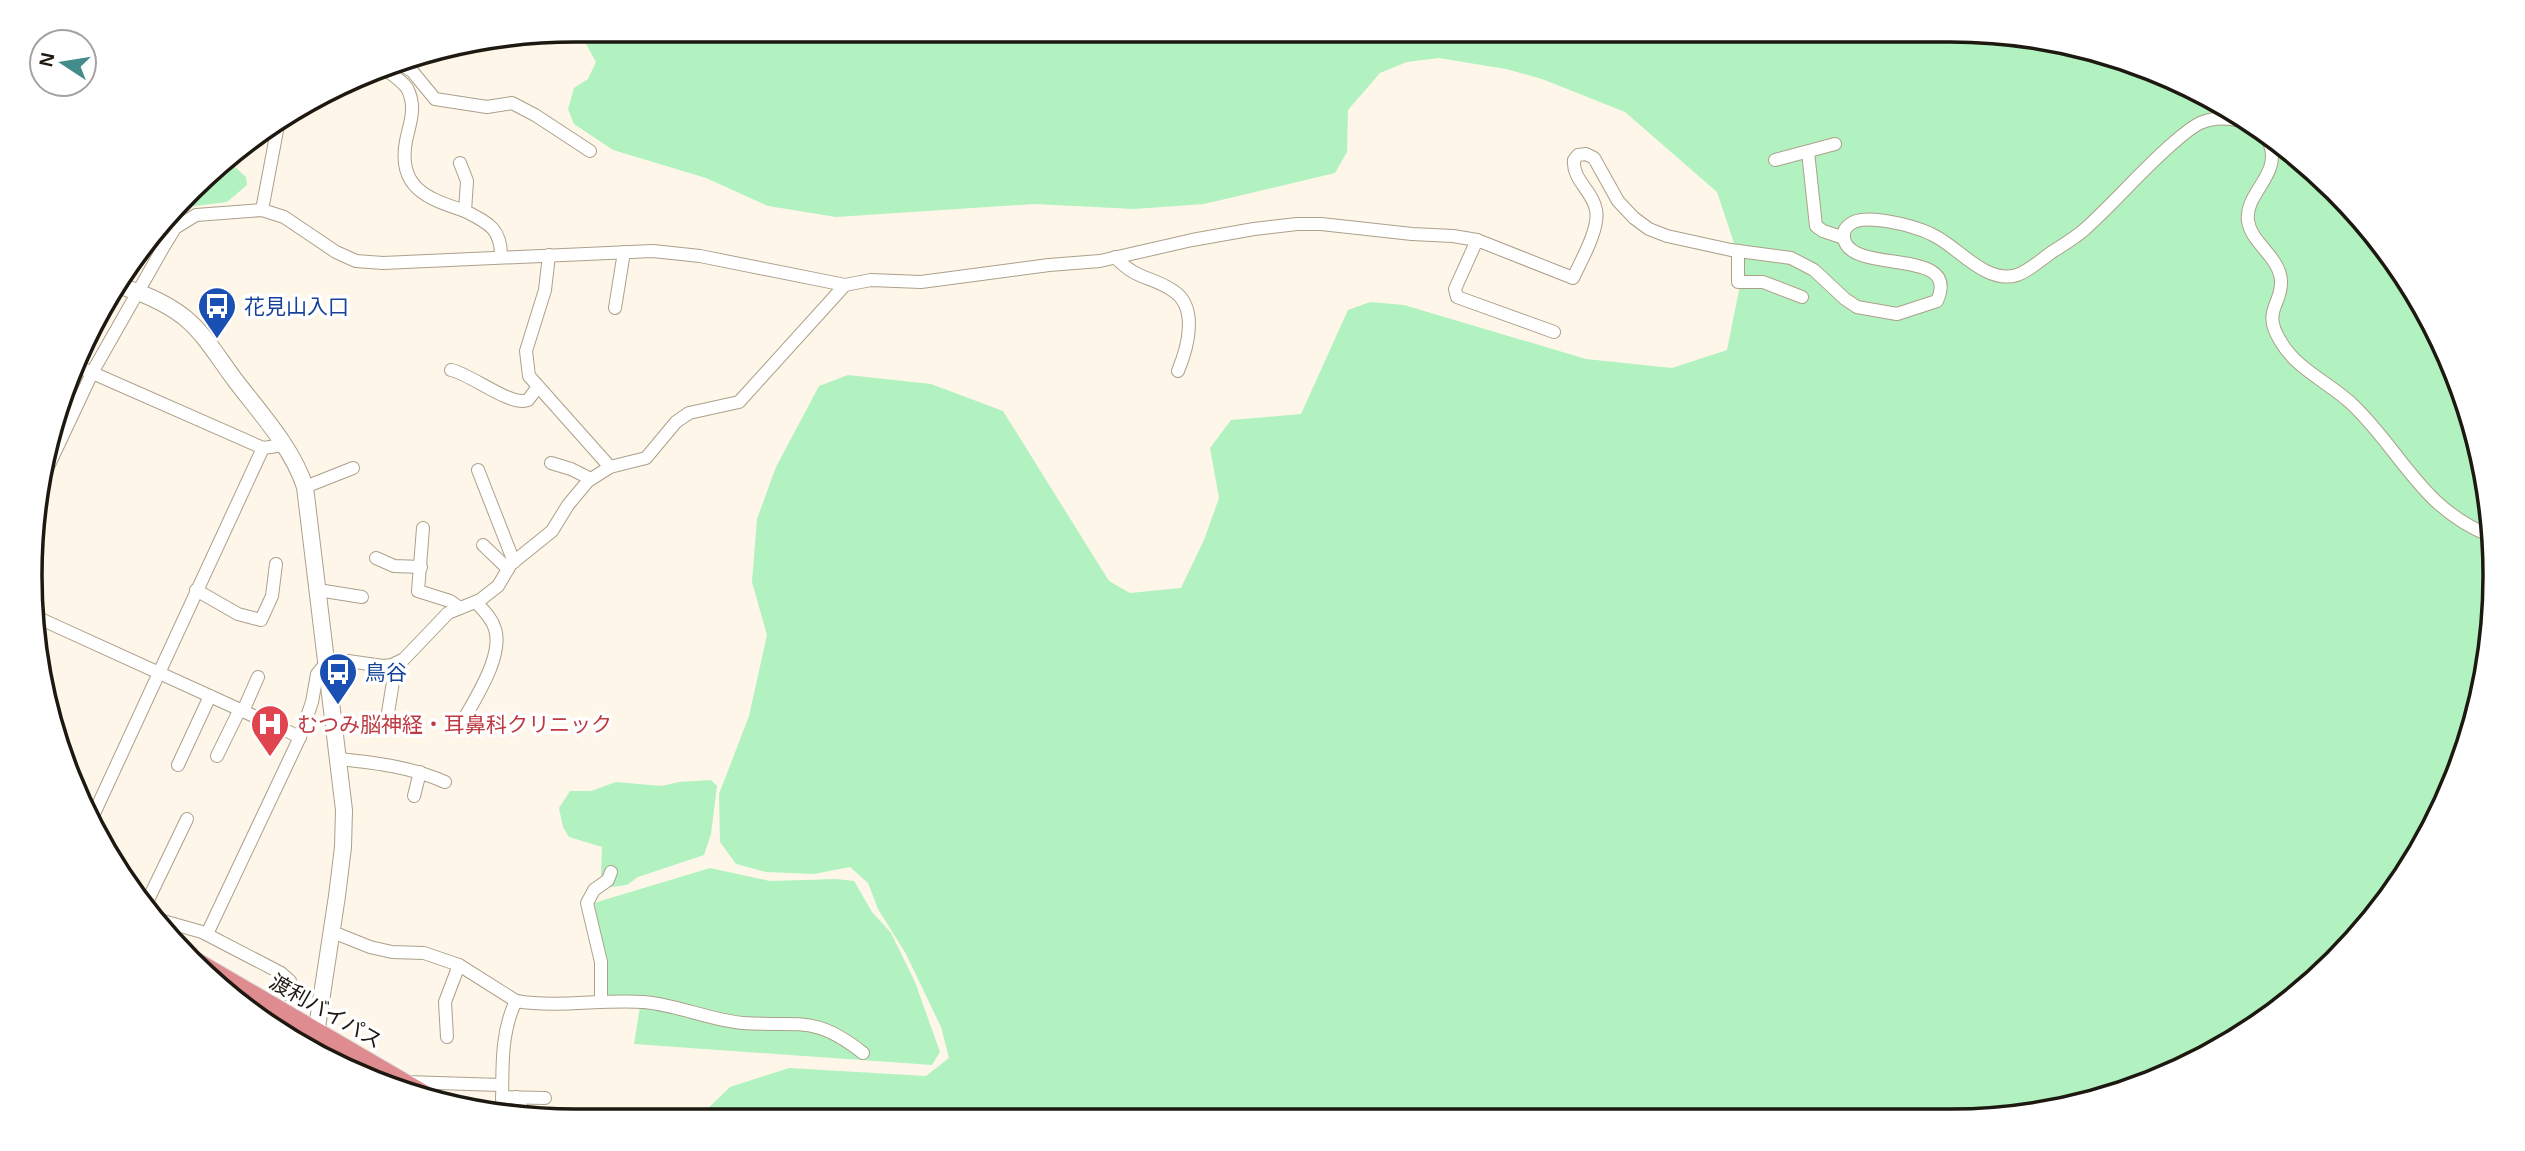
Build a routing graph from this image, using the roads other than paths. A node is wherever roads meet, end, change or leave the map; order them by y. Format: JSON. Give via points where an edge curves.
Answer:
{"nodes":[{"id":1,"x":405,"y":70,"type":"edge"},
{"id":2,"x":394,"y":74,"type":"edge"},
{"id":3,"x":2228,"y":120,"type":"edge"},
{"id":4,"x":276,"y":134,"type":"edge"},
{"id":5,"x":1835,"y":144,"type":"dead end"},
{"id":6,"x":590,"y":150,"type":"dead end"},
{"id":7,"x":2271,"y":150,"type":"edge"},
{"id":8,"x":1808,"y":152,"type":"junction"},
{"id":9,"x":1776,"y":160,"type":"dead end"},
{"id":10,"x":460,"y":163,"type":"dead end"},
{"id":11,"x":262,"y":210,"type":"junction"},
{"id":12,"x":465,"y":211,"type":"junction"},
{"id":13,"x":1844,"y":238,"type":"junction"},
{"id":14,"x":1477,"y":240,"type":"junction"},
{"id":15,"x":1738,"y":251,"type":"junction"},
{"id":16,"x":624,"y":252,"type":"junction"},
{"id":17,"x":549,"y":255,"type":"junction"},
{"id":18,"x":500,"y":257,"type":"junction"},
{"id":19,"x":1115,"y":257,"type":"junction"},
{"id":20,"x":845,"y":285,"type":"junction"},
{"id":21,"x":126,"y":288,"type":"edge"},
{"id":22,"x":139,"y":292,"type":"junction"},
{"id":23,"x":1802,"y":297,"type":"dead end"},
{"id":24,"x":615,"y":309,"type":"dead end"},
{"id":25,"x":1553,"y":332,"type":"dead end"},
{"id":26,"x":84,"y":368,"type":"edge"},
{"id":27,"x":451,"y":370,"type":"dead end"},
{"id":28,"x":93,"y":371,"type":"junction"},
{"id":29,"x":1178,"y":371,"type":"dead end"},
{"id":30,"x":537,"y":388,"type":"junction"},
{"id":31,"x":58,"y":445,"type":"edge"},
{"id":32,"x":284,"y":446,"type":"junction"},
{"id":33,"x":263,"y":448,"type":"junction"},
{"id":34,"x":551,"y":463,"type":"dead end"},
{"id":35,"x":610,"y":467,"type":"junction"},
{"id":36,"x":353,"y":468,"type":"dead end"},
{"id":37,"x":478,"y":470,"type":"dead end"},
{"id":38,"x":591,"y":480,"type":"junction"},
{"id":39,"x":305,"y":487,"type":"junction"},
{"id":40,"x":423,"y":528,"type":"dead end"},
{"id":41,"x":2481,"y":531,"type":"edge"},
{"id":42,"x":483,"y":545,"type":"dead end"},
{"id":43,"x":376,"y":558,"type":"dead end"},
{"id":44,"x":276,"y":564,"type":"dead end"},
{"id":45,"x":511,"y":566,"type":"junction"},
{"id":46,"x":421,"y":567,"type":"junction"},
{"id":47,"x":196,"y":590,"type":"junction"},
{"id":48,"x":318,"y":590,"type":"junction"},
{"id":49,"x":362,"y":597,"type":"dead end"},
{"id":50,"x":476,"y":602,"type":"junction"},
{"id":51,"x":460,"y":608,"type":"junction"},
{"id":52,"x":44,"y":621,"type":"edge"},
{"id":53,"x":396,"y":663,"type":"junction"},
{"id":54,"x":328,"y":666,"type":"junction"},
{"id":55,"x":158,"y":672,"type":"junction"},
{"id":56,"x":258,"y":677,"type":"dead end"},
{"id":57,"x":210,"y":696,"type":"junction"},
{"id":58,"x":241,"y":710,"type":"junction"},
{"id":59,"x":387,"y":719,"type":"dead end"},
{"id":60,"x":459,"y":728,"type":"dead end"},
{"id":61,"x":300,"y":737,"type":"junction"},
{"id":62,"x":217,"y":756,"type":"dead end"},
{"id":63,"x":340,"y":759,"type":"junction"},
{"id":64,"x":178,"y":765,"type":"dead end"},
{"id":65,"x":420,"y":772,"type":"junction"},
{"id":66,"x":445,"y":782,"type":"dead end"},
{"id":67,"x":414,"y":796,"type":"dead end"},
{"id":68,"x":96,"y":809,"type":"edge"},
{"id":69,"x":187,"y":819,"type":"dead end"},
{"id":70,"x":611,"y":872,"type":"dead end"},
{"id":71,"x":150,"y":897,"type":"edge"},
{"id":72,"x":171,"y":923,"type":"edge"},
{"id":73,"x":330,"y":931,"type":"junction"},
{"id":74,"x":207,"y":934,"type":"junction"},
{"id":75,"x":459,"y":965,"type":"junction"},
{"id":76,"x":245,"y":994,"type":"edge"},
{"id":77,"x":287,"y":994,"type":"dead end"},
{"id":78,"x":601,"y":1000,"type":"junction"},
{"id":79,"x":516,"y":1001,"type":"junction"},
{"id":80,"x":447,"y":1037,"type":"dead end"},
{"id":81,"x":315,"y":1040,"type":"edge"},
{"id":82,"x":863,"y":1053,"type":"dead end"},
{"id":83,"x":403,"y":1081,"type":"edge"},
{"id":84,"x":408,"y":1082,"type":"edge"},
{"id":85,"x":502,"y":1091,"type":"junction"},
{"id":86,"x":516,"y":1097,"type":"junction"},
{"id":87,"x":545,"y":1098,"type":"dead end"},
{"id":88,"x":502,"y":1103,"type":"edge"},
{"id":89,"x":521,"y":1106,"type":"edge"}],
"edges":[{"from":1,"to":6,"type":"street","via":[[412,71],[435,99],[487,107],[512,103]]},
{"from":2,"to":12,"type":"street","via":[[405,85],[413,106],[405,156],[411,181],[417,190],[440,203]]},
{"from":3,"to":13,"type":"street","via":[[2200,123],[2157,157],[2083,231],[2017,275],[1981,268],[1931,234],[1870,218],[1850,223]]},
{"from":4,"to":11,"type":"street"},
{"from":5,"to":8,"type":"street"},
{"from":7,"to":41,"type":"street","via":[[2270,171],[2248,215],[2248,225],[2278,270],[2281,282],[2272,323],[2280,340],[2298,364],[2353,405],[2437,504]]},
{"from":8,"to":9,"type":"street"},
{"from":8,"to":13,"type":"street","via":[[1816,226]]},
{"from":10,"to":12,"type":"street","via":[[467,180]]},
{"from":11,"to":18,"type":"street","via":[[284,217],[356,261]]},
{"from":11,"to":22,"type":"street","via":[[196,215],[181,222]]},
{"from":12,"to":18,"type":"street","via":[[495,230],[501,242]]},
{"from":13,"to":15,"type":"street","via":[[1858,255],[1931,271],[1940,280],[1937,301],[1897,314],[1857,307],[1805,264]]},
{"from":14,"to":15,"type":"street","via":[[1573,278],[1597,217],[1574,166],[1578,155],[1586,154],[1601,167],[1618,201],[1649,229]]},
{"from":14,"to":19,"type":"street","via":[[1297,224]]},
{"from":14,"to":25,"type":"street","via":[[1455,289],[1457,297]]},
{"from":15,"to":23,"type":"street","via":[[1738,282],[1763,282]]},
{"from":16,"to":17,"type":"street"},
{"from":16,"to":20,"type":"street","via":[[677,252]]},
{"from":16,"to":24,"type":"street"},
{"from":17,"to":18,"type":"street"},
{"from":17,"to":30,"type":"street","via":[[545,290],[526,351],[529,376]]},
{"from":19,"to":20,"type":"street","via":[[972,277]]},
{"from":19,"to":29,"type":"street","via":[[1129,271],[1183,299],[1189,325]]},
{"from":20,"to":35,"type":"street","via":[[739,402],[689,412],[646,458]]},
{"from":21,"to":22,"type":"street"},
{"from":22,"to":28,"type":"street"},
{"from":22,"to":32,"type":"street","via":[[188,320]]},
{"from":26,"to":28,"type":"street"},
{"from":27,"to":30,"type":"street","via":[[516,402],[528,400]]},
{"from":28,"to":31,"type":"street"},
{"from":28,"to":33,"type":"street"},
{"from":30,"to":35,"type":"street"},
{"from":32,"to":33,"type":"street"},
{"from":32,"to":39,"type":"street"},
{"from":33,"to":47,"type":"street"},
{"from":34,"to":38,"type":"street"},
{"from":35,"to":38,"type":"street"},
{"from":36,"to":39,"type":"street"},
{"from":37,"to":45,"type":"street"},
{"from":38,"to":45,"type":"street","via":[[552,531]]},
{"from":39,"to":48,"type":"street"},
{"from":40,"to":46,"type":"street"},
{"from":42,"to":45,"type":"street"},
{"from":43,"to":46,"type":"street","via":[[394,566]]},
{"from":44,"to":47,"type":"street","via":[[272,596],[261,620],[238,614]]},
{"from":45,"to":50,"type":"street","via":[[498,586]]},
{"from":46,"to":51,"type":"street","via":[[418,591]]},
{"from":47,"to":55,"type":"street"},
{"from":48,"to":49,"type":"street"},
{"from":48,"to":54,"type":"street"},
{"from":50,"to":51,"type":"street"},
{"from":50,"to":60,"type":"street","via":[[490,618],[497,638],[487,677]]},
{"from":51,"to":53,"type":"street"},
{"from":52,"to":55,"type":"street"},
{"from":53,"to":54,"type":"street","via":[[383,666],[348,661]]},
{"from":53,"to":59,"type":"street"},
{"from":54,"to":61,"type":"street","via":[[317,674]]},
{"from":54,"to":63,"type":"street"},
{"from":55,"to":57,"type":"street"},
{"from":55,"to":68,"type":"street"},
{"from":56,"to":58,"type":"street"},
{"from":57,"to":58,"type":"street"},
{"from":57,"to":64,"type":"street"},
{"from":58,"to":61,"type":"street"},
{"from":58,"to":62,"type":"street"},
{"from":61,"to":74,"type":"street"},
{"from":63,"to":65,"type":"street"},
{"from":63,"to":73,"type":"street","via":[[343,847]]},
{"from":65,"to":66,"type":"street"},
{"from":65,"to":67,"type":"street"},
{"from":69,"to":71,"type":"street"},
{"from":70,"to":78,"type":"street","via":[[587,904],[601,962]]},
{"from":72,"to":74,"type":"street"},
{"from":73,"to":75,"type":"street","via":[[370,947],[424,953]]},
{"from":73,"to":81,"type":"street"},
{"from":74,"to":77,"type":"street","via":[[281,973],[290,981]]},
{"from":75,"to":79,"type":"street"},
{"from":75,"to":80,"type":"street","via":[[445,1002]]},
{"from":76,"to":81,"type":"highway","name":"渡利バイパス"},
{"from":78,"to":79,"type":"street"},
{"from":78,"to":82,"type":"street","via":[[648,1002],[742,1023],[817,1025]]},
{"from":79,"to":85,"type":"street","via":[[506,1033]]},
{"from":81,"to":83,"type":"highway","name":"渡利バイパス"},
{"from":84,"to":85,"type":"street"},
{"from":85,"to":86,"type":"street"},
{"from":85,"to":88,"type":"street"},
{"from":86,"to":87,"type":"street"},
{"from":86,"to":89,"type":"street"}]}
